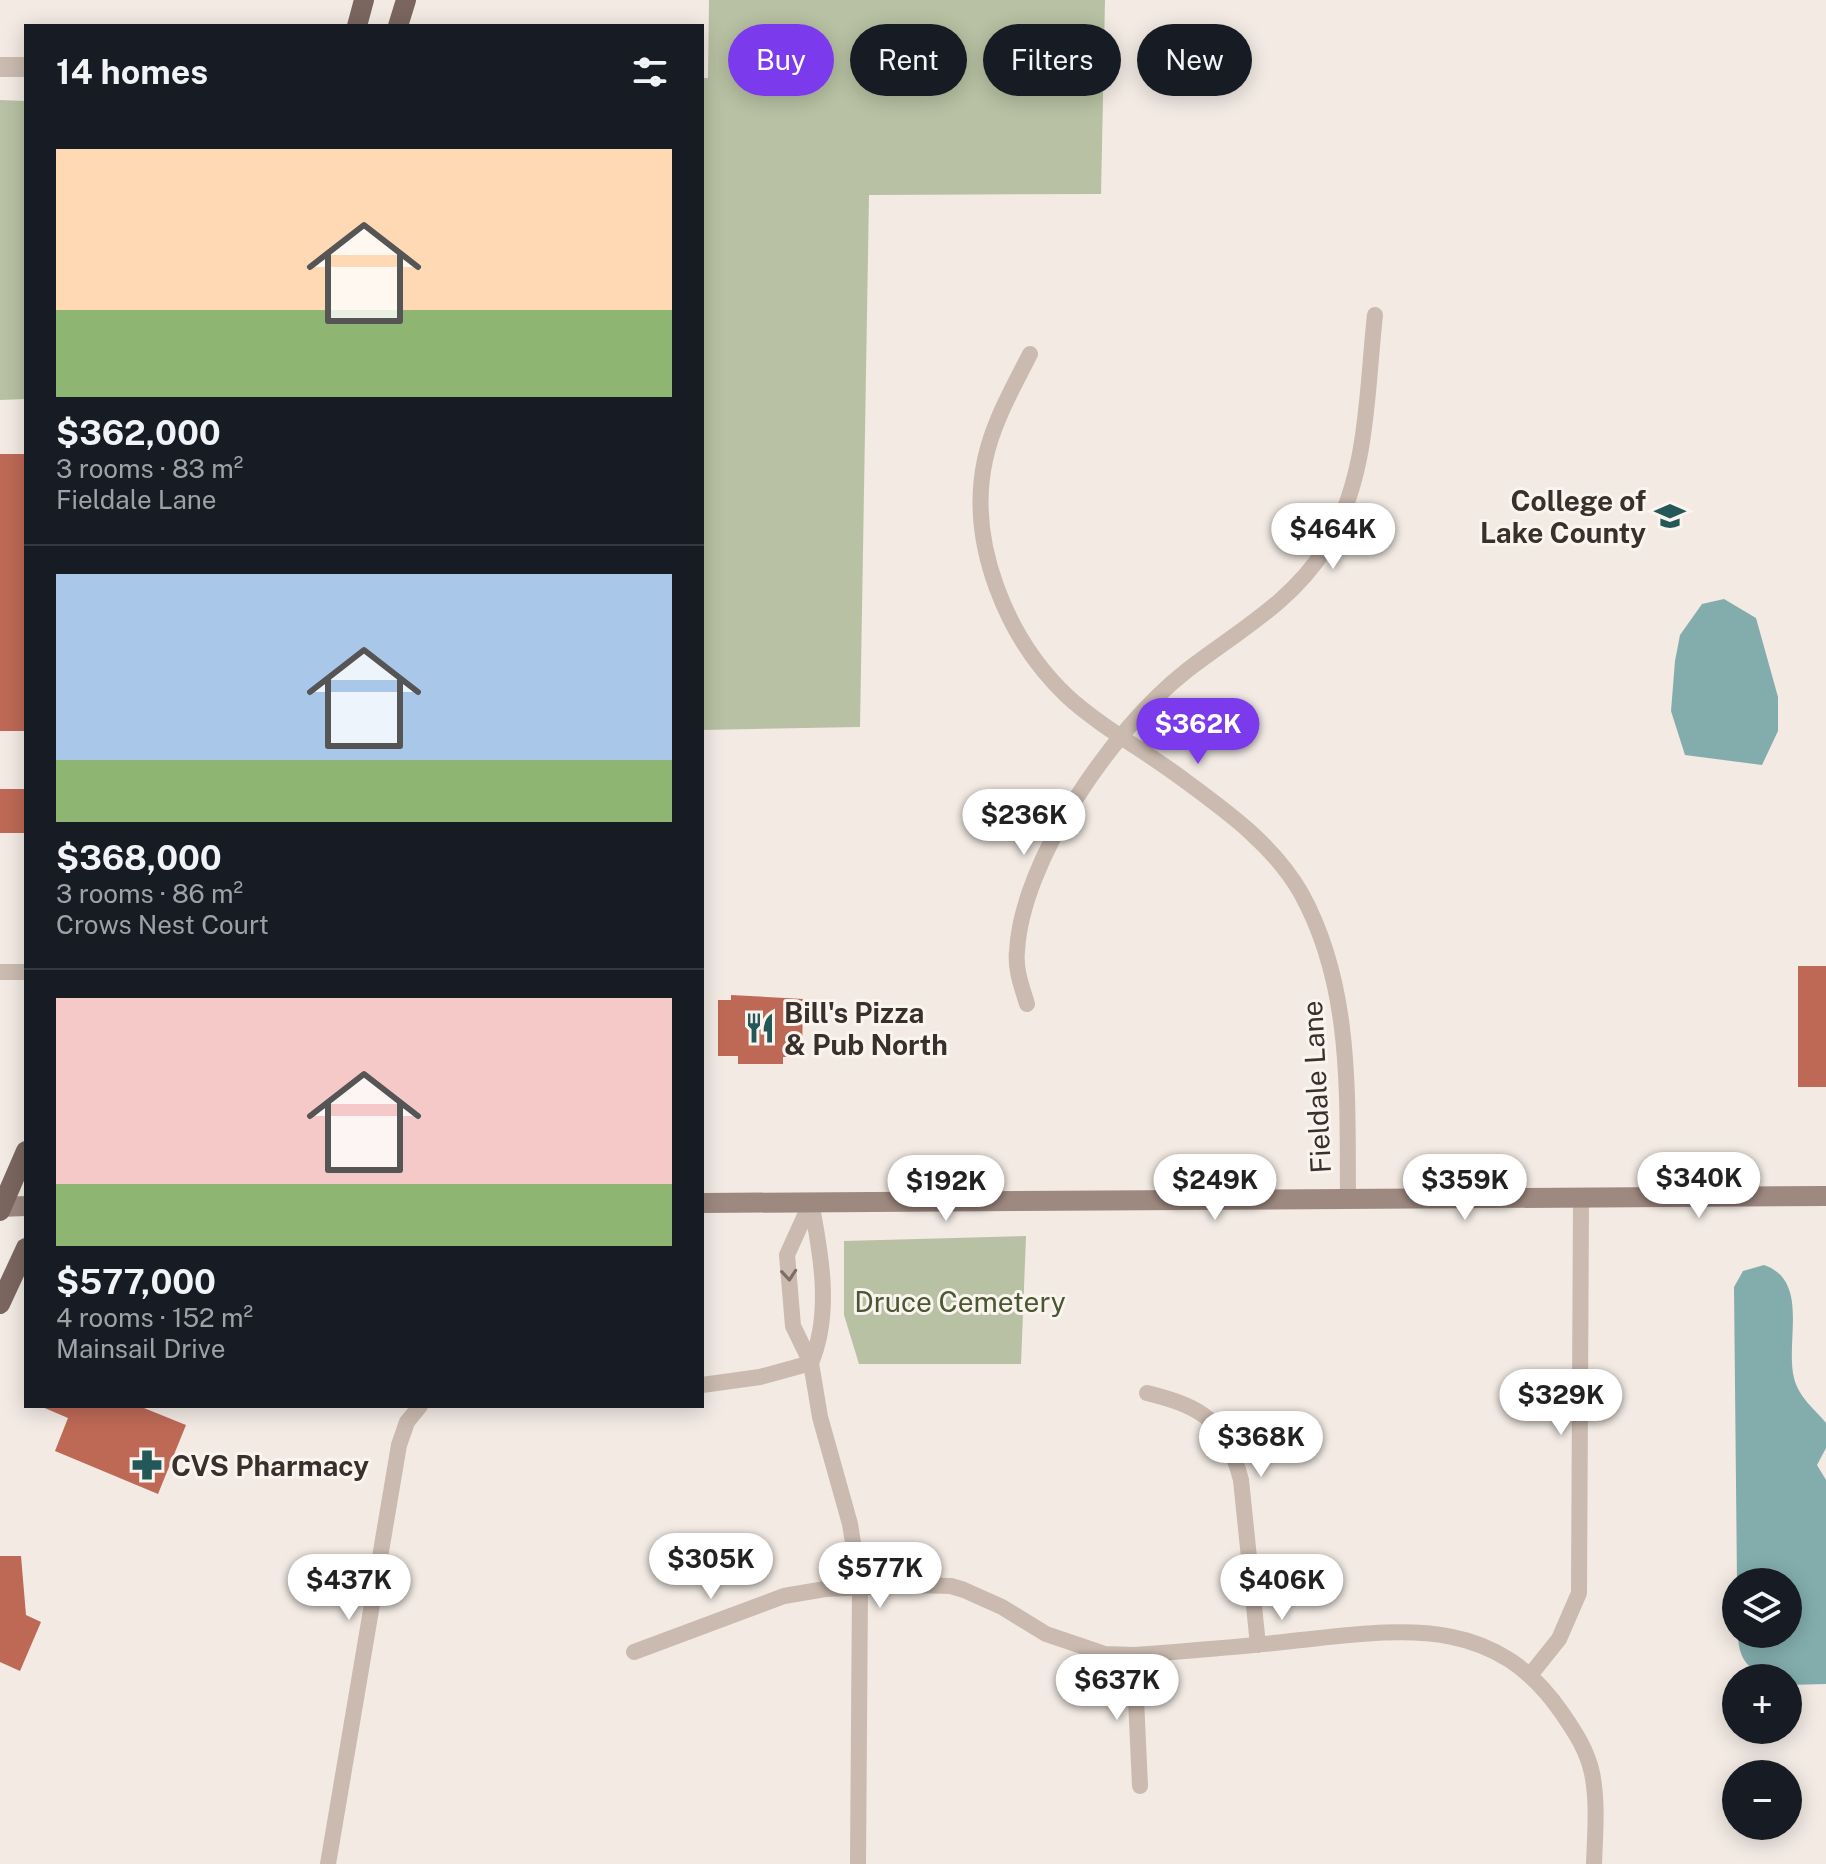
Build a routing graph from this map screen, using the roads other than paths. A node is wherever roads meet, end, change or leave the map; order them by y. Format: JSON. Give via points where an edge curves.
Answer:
{"nodes":[{"id":1,"x":364,"y":0,"type":"edge"},
{"id":2,"x":406,"y":0,"type":"edge"},
{"id":3,"x":358,"y":24,"type":"edge"},
{"id":4,"x":399,"y":24,"type":"edge"},
{"id":5,"x":0,"y":67,"type":"edge"},
{"id":6,"x":24,"y":67,"type":"edge"},
{"id":7,"x":1375,"y":315,"type":"dead end"},
{"id":8,"x":1030,"y":354,"type":"dead end"},
{"id":9,"x":1122,"y":734,"type":"junction"},
{"id":10,"x":0,"y":972,"type":"edge"},
{"id":11,"x":24,"y":972,"type":"edge"},
{"id":12,"x":1027,"y":1004,"type":"dead end"},
{"id":13,"x":24,"y":1156,"type":"edge"},
{"id":14,"x":1826,"y":1196,"type":"edge"},
{"id":15,"x":1581,"y":1199,"type":"junction"},
{"id":16,"x":1348,"y":1200,"type":"junction"},
{"id":17,"x":811,"y":1202,"type":"junction"},
{"id":18,"x":704,"y":1203,"type":"edge"},
{"id":19,"x":24,"y":1206,"type":"edge"},
{"id":20,"x":1,"y":1208,"type":"edge"},
{"id":21,"x":24,"y":1252,"type":"edge"},
{"id":22,"x":0,"y":1304,"type":"edge"},
{"id":23,"x":811,"y":1363,"type":"junction"},
{"id":24,"x":704,"y":1385,"type":"edge"},
{"id":25,"x":1147,"y":1393,"type":"dead end"},
{"id":26,"x":415,"y":1408,"type":"edge"},
{"id":27,"x":860,"y":1587,"type":"junction"},
{"id":28,"x":1258,"y":1645,"type":"junction"},
{"id":29,"x":634,"y":1652,"type":"dead end"},
{"id":30,"x":1134,"y":1655,"type":"junction"},
{"id":31,"x":1531,"y":1674,"type":"junction"},
{"id":32,"x":1140,"y":1786,"type":"dead end"},
{"id":33,"x":328,"y":1864,"type":"edge"},
{"id":34,"x":858,"y":1864,"type":"edge"},
{"id":35,"x":1594,"y":1864,"type":"edge"}],
"edges":[{"from":1,"to":3,"type":"main road"},
{"from":2,"to":4,"type":"main road"},
{"from":5,"to":6,"type":"street"},
{"from":7,"to":9,"type":"street","via":[[1358,471],[1325,549],[1277,605],[1184,673]]},
{"from":8,"to":9,"type":"street","name":"Fieldale Lane","via":[[997,422],[985,461],[983,522],[991,569],[1026,646],[1045,673],[1070,698]]},
{"from":9,"to":12,"type":"street","via":[[1092,772],[1044,858],[1017,949],[1017,972]]},
{"from":9,"to":16,"type":"street","name":"Fieldale Lane","via":[[1231,814],[1300,891],[1322,940],[1341,1005]]},
{"from":10,"to":11,"type":"street"},
{"from":13,"to":20,"type":"main road"},
{"from":14,"to":15,"type":"main road"},
{"from":15,"to":16,"type":"main road"},
{"from":15,"to":31,"type":"street","via":[[1579,1593],[1559,1639]]},
{"from":16,"to":17,"type":"main road"},
{"from":17,"to":18,"type":"main road"},
{"from":17,"to":23,"type":"street","via":[[821,1256],[821,1338]]},
{"from":17,"to":23,"type":"street","one_way":true,"via":[[787,1255],[793,1326]]},
{"from":19,"to":20,"type":"main road"},
{"from":21,"to":22,"type":"main road"},
{"from":23,"to":24,"type":"street"},
{"from":23,"to":27,"type":"street"},
{"from":25,"to":28,"type":"street","via":[[1184,1402],[1210,1418],[1234,1453]]},
{"from":26,"to":33,"type":"street","via":[[399,1445]]},
{"from":27,"to":29,"type":"street","via":[[801,1593],[745,1609]]},
{"from":27,"to":30,"type":"street","via":[[951,1586],[1002,1607],[1046,1634],[1105,1654]]},
{"from":27,"to":34,"type":"street"},
{"from":28,"to":30,"type":"street"},
{"from":28,"to":31,"type":"street","via":[[1381,1632],[1445,1633],[1506,1656]]},
{"from":30,"to":32,"type":"street"},
{"from":31,"to":35,"type":"street","via":[[1579,1738],[1591,1770],[1596,1798]]}]}
